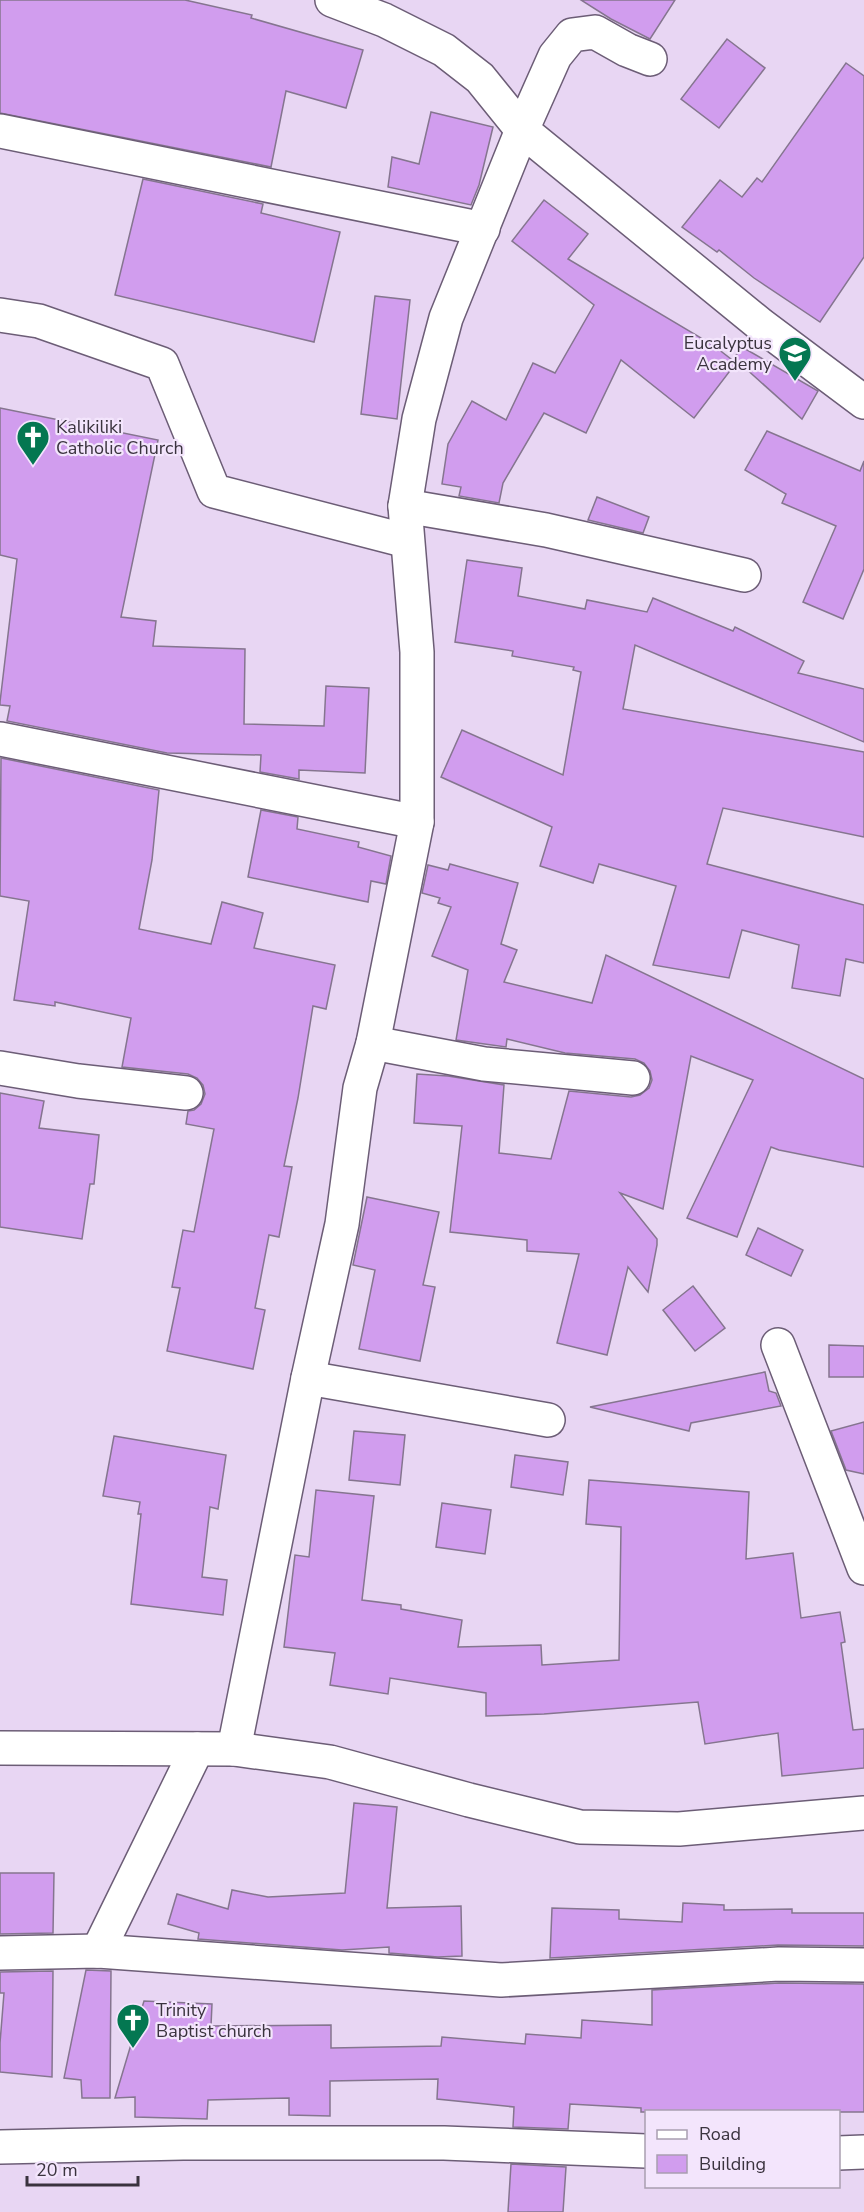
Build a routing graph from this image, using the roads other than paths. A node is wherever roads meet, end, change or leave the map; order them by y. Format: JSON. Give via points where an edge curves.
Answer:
{"nodes":[{"id":1,"x":332,"y":0,"type":"edge"},
{"id":2,"x":651,"y":59,"type":"dead end"},
{"id":3,"x":522,"y":129,"type":"junction"},
{"id":4,"x":0,"y":131,"type":"edge"},
{"id":5,"x":483,"y":229,"type":"junction"},
{"id":6,"x":0,"y":315,"type":"edge"},
{"id":7,"x":864,"y":402,"type":"edge"},
{"id":8,"x":405,"y":506,"type":"junction"},
{"id":9,"x":407,"y":541,"type":"junction"},
{"id":10,"x":744,"y":575,"type":"dead end"},
{"id":11,"x":0,"y":739,"type":"edge"},
{"id":12,"x":417,"y":822,"type":"junction"},
{"id":13,"x":373,"y":1043,"type":"junction"},
{"id":14,"x":0,"y":1068,"type":"edge"},
{"id":15,"x":633,"y":1078,"type":"dead end"},
{"id":16,"x":186,"y":1093,"type":"dead end"},
{"id":17,"x":778,"y":1345,"type":"dead end"},
{"id":18,"x":308,"y":1378,"type":"junction"},
{"id":19,"x":548,"y":1420,"type":"dead end"},
{"id":20,"x":864,"y":1568,"type":"edge"},
{"id":21,"x":0,"y":1748,"type":"edge"},
{"id":22,"x":197,"y":1749,"type":"junction"},
{"id":23,"x":234,"y":1749,"type":"junction"},
{"id":24,"x":864,"y":1813,"type":"edge"},
{"id":25,"x":98,"y":1951,"type":"junction"},
{"id":26,"x":0,"y":1953,"type":"edge"},
{"id":27,"x":864,"y":1965,"type":"edge"},
{"id":28,"x":0,"y":2147,"type":"edge"},
{"id":29,"x":645,"y":2151,"type":"edge"},
{"id":30,"x":840,"y":2152,"type":"edge"},
{"id":31,"x":864,"y":2152,"type":"edge"}],
"edges":[{"from":1,"to":3,"type":"street","via":[[444,50],[480,78]]},
{"from":2,"to":3,"type":"street","via":[[595,32],[572,36],[555,56]]},
{"from":3,"to":5,"type":"street"},
{"from":3,"to":7,"type":"street","via":[[761,325]]},
{"from":4,"to":5,"type":"street"},
{"from":5,"to":8,"type":"street","via":[[447,318],[419,419]]},
{"from":6,"to":9,"type":"street","via":[[39,321],[162,364],[213,491]]},
{"from":8,"to":9,"type":"street"},
{"from":8,"to":10,"type":"street","via":[[546,531]]},
{"from":9,"to":12,"type":"street","via":[[417,652]]},
{"from":11,"to":12,"type":"street"},
{"from":12,"to":13,"type":"street"},
{"from":13,"to":15,"type":"street","via":[[484,1064]]},
{"from":13,"to":18,"type":"street","via":[[360,1088],[342,1224]]},
{"from":14,"to":16,"type":"street"},
{"from":17,"to":20,"type":"street"},
{"from":18,"to":19,"type":"street"},
{"from":18,"to":23,"type":"street"},
{"from":21,"to":22,"type":"street"},
{"from":22,"to":23,"type":"street"},
{"from":22,"to":25,"type":"street"},
{"from":23,"to":24,"type":"street","via":[[330,1762],[580,1827],[679,1829]]},
{"from":25,"to":26,"type":"street"},
{"from":25,"to":27,"type":"street","via":[[501,1980],[779,1964]]},
{"from":28,"to":29,"type":"street","via":[[444,2143]]},
{"from":30,"to":31,"type":"street"}]}
